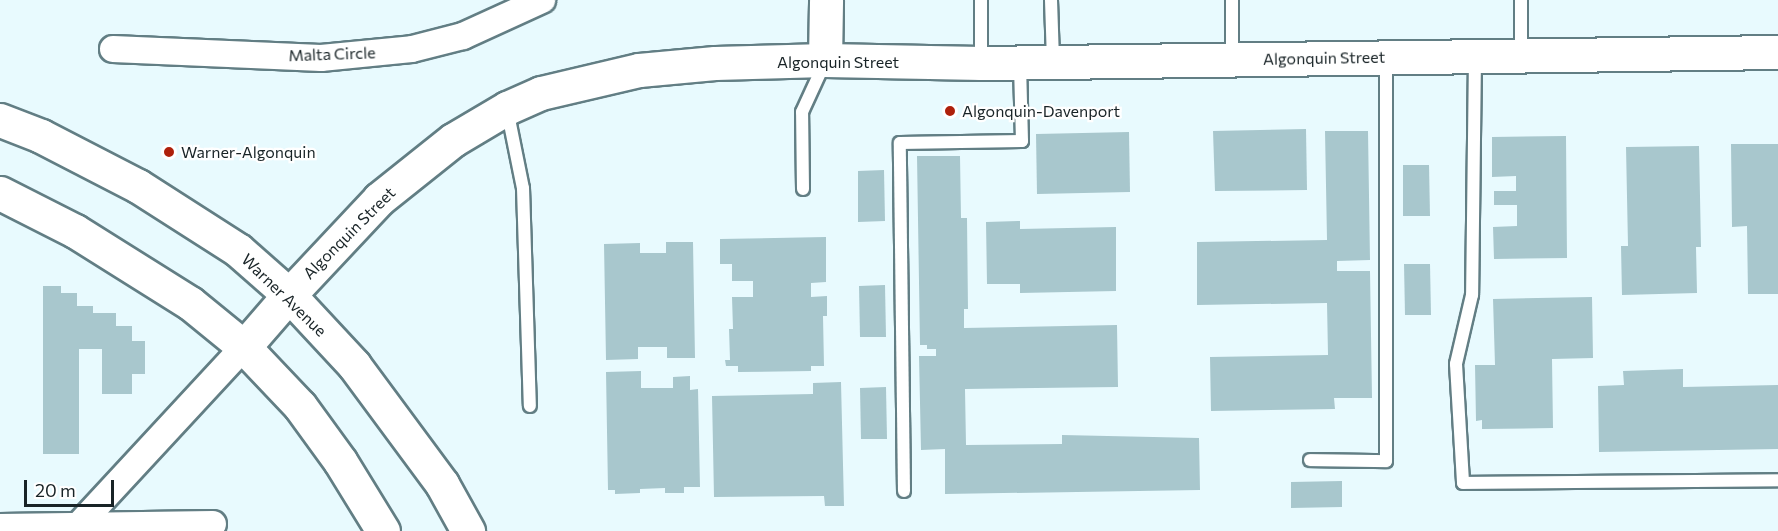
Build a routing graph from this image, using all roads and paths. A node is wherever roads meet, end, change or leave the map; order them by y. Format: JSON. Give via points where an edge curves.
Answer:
{"nodes":[{"id":1,"x":542,"y":0,"type":"edge"},
{"id":2,"x":826,"y":0,"type":"edge"},
{"id":3,"x":981,"y":0,"type":"edge"},
{"id":4,"x":1051,"y":0,"type":"edge"},
{"id":5,"x":1232,"y":0,"type":"edge"},
{"id":6,"x":1521,"y":0,"type":"edge"},
{"id":7,"x":113,"y":49,"type":"dead end"},
{"id":8,"x":1778,"y":52,"type":"edge"},
{"id":9,"x":1521,"y":55,"type":"junction"},
{"id":10,"x":1474,"y":56,"type":"junction"},
{"id":11,"x":1386,"y":57,"type":"junction"},
{"id":12,"x":825,"y":60,"type":"junction"},
{"id":13,"x":1232,"y":60,"type":"junction"},
{"id":14,"x":1053,"y":61,"type":"junction"},
{"id":15,"x":1020,"y":62,"type":"junction"},
{"id":16,"x":981,"y":63,"type":"junction"},
{"id":17,"x":507,"y":108,"type":"junction"},
{"id":18,"x":0,"y":120,"type":"edge"},
{"id":19,"x":803,"y":189,"type":"dead end"},
{"id":20,"x":0,"y":193,"type":"edge"},
{"id":21,"x":289,"y":295,"type":"junction"},
{"id":22,"x":244,"y":347,"type":"junction"},
{"id":23,"x":530,"y":406,"type":"dead end"},
{"id":24,"x":1310,"y":460,"type":"dead end"},
{"id":25,"x":1778,"y":480,"type":"edge"},
{"id":26,"x":904,"y":491,"type":"dead end"},
{"id":27,"x":213,"y":524,"type":"dead end"},
{"id":28,"x":0,"y":526,"type":"edge"},
{"id":29,"x":78,"y":526,"type":"junction"},
{"id":30,"x":383,"y":531,"type":"edge"},
{"id":31,"x":468,"y":531,"type":"edge"}],
"edges":[{"from":1,"to":7,"type":"street","name":"Malta Circle","via":[[463,36],[412,49],[321,58]]},
{"from":2,"to":12,"type":"main road"},
{"from":3,"to":16,"type":"lane"},
{"from":4,"to":14,"type":"lane"},
{"from":5,"to":13,"type":"lane"},
{"from":6,"to":9,"type":"lane"},
{"from":8,"to":9,"type":"main road","name":"Algonquin Street"},
{"from":9,"to":10,"type":"main road","name":"Algonquin Street"},
{"from":10,"to":11,"type":"main road","name":"Algonquin Street"},
{"from":10,"to":25,"type":"lane","via":[[1472,295],[1456,364],[1463,483]]},
{"from":11,"to":13,"type":"main road","name":"Algonquin Street"},
{"from":11,"to":24,"type":"lane","via":[[1386,461]]},
{"from":12,"to":16,"type":"main road","name":"Algonquin Street"},
{"from":12,"to":17,"type":"main road","name":"Algonquin Street","via":[[639,70],[541,93]]},
{"from":12,"to":19,"type":"lane","via":[[802,112]]},
{"from":13,"to":14,"type":"main road","name":"Algonquin Street"},
{"from":14,"to":15,"type":"main road","name":"Algonquin Street"},
{"from":15,"to":16,"type":"main road","name":"Algonquin Street"},
{"from":15,"to":26,"type":"lane","via":[[1022,141],[900,143]]},
{"from":17,"to":21,"type":"main road","name":"Algonquin Street","via":[[453,140],[379,199]]},
{"from":17,"to":23,"type":"lane","via":[[523,188]]},
{"from":18,"to":21,"type":"main road","name":"Warner Avenue","via":[[41,136],[138,186],[238,250]]},
{"from":20,"to":22,"type":"main road","via":[[75,231],[190,303]]},
{"from":21,"to":22,"type":"main road","name":"Algonquin Street"},
{"from":21,"to":31,"type":"main road","name":"Warner Avenue","via":[[354,365],[442,484]]},
{"from":22,"to":29,"type":"street","name":"Algonquin Street"},
{"from":22,"to":30,"type":"main road","via":[[300,406]]},
{"from":27,"to":29,"type":"street"},
{"from":28,"to":29,"type":"street"}]}
